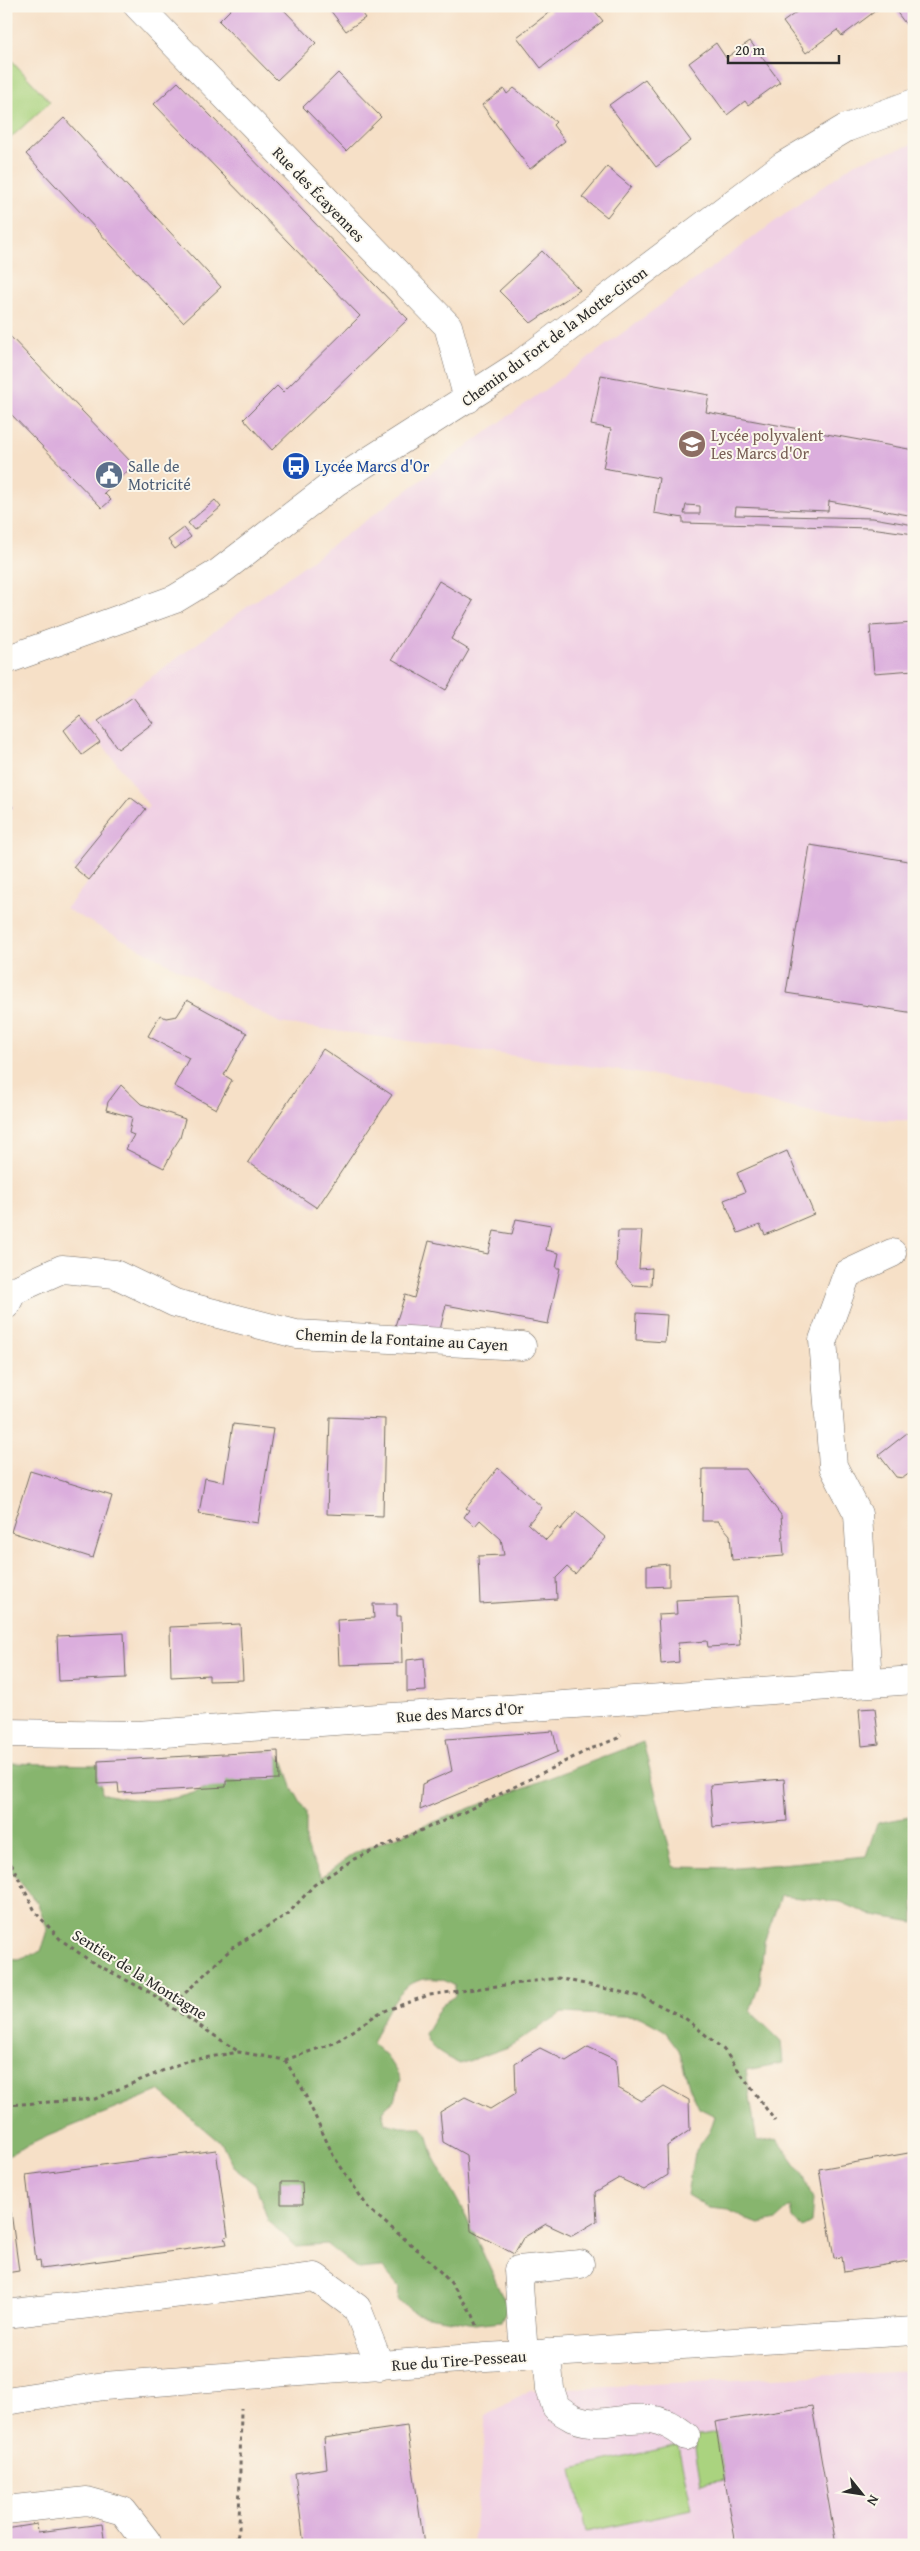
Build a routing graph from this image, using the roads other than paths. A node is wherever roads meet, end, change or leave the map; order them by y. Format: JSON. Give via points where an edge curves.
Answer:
{"nodes":[{"id":1,"x":138,"y":6,"type":"edge"},
{"id":2,"x":914,"y":104,"type":"edge"},
{"id":3,"x":468,"y":400,"type":"junction"},
{"id":4,"x":6,"y":660,"type":"edge"},
{"id":5,"x":892,"y":1253,"type":"dead end"},
{"id":6,"x":6,"y":1305,"type":"edge"},
{"id":7,"x":522,"y":1346,"type":"dead end"},
{"id":8,"x":914,"y":1680,"type":"edge"},
{"id":9,"x":868,"y":1683,"type":"junction"},
{"id":10,"x":6,"y":1733,"type":"edge"},
{"id":11,"x":580,"y":2264,"type":"dead end"},
{"id":12,"x":6,"y":2314,"type":"edge"},
{"id":13,"x":914,"y":2331,"type":"edge"},
{"id":14,"x":536,"y":2354,"type":"junction"},
{"id":15,"x":380,"y":2366,"type":"junction"},
{"id":16,"x":6,"y":2401,"type":"edge"},
{"id":17,"x":686,"y":2436,"type":"dead end"},
{"id":18,"x":6,"y":2510,"type":"edge"},
{"id":19,"x":146,"y":2545,"type":"edge"}],
"edges":[{"from":1,"to":3,"type":"street","name":"Rue des Écayennes","via":[[448,326]]},
{"from":2,"to":3,"type":"street","name":"Chemin du Fort de la Motte-Giron","via":[[846,128],[784,164],[520,365]]},
{"from":3,"to":4,"type":"street","name":"Chemin du Fort de la Motte-Giron","via":[[336,482],[218,573],[175,599]]},
{"from":5,"to":9,"type":"street","via":[[847,1274],[823,1340],[833,1466],[858,1514]]},
{"from":6,"to":7,"type":"street","name":"Chemin de la Fontaine au Cayen","via":[[13,1291],[62,1269],[115,1274],[175,1303],[296,1334]]},
{"from":8,"to":9,"type":"street","name":"Rue des Marcs d'Or"},
{"from":9,"to":10,"type":"street","name":"Rue des Marcs d'Or","via":[[137,1735]]},
{"from":11,"to":14,"type":"street","via":[[518,2270]]},
{"from":12,"to":15,"type":"street","via":[[315,2277],[357,2308]]},
{"from":13,"to":14,"type":"street","name":"Rue du Tire-Pesseau"},
{"from":14,"to":15,"type":"street","name":"Rue du Tire-Pesseau"},
{"from":14,"to":17,"type":"street","via":[[556,2407],[573,2418],[599,2421],[640,2417],[657,2419]]},
{"from":15,"to":16,"type":"street","name":"Rue du Tire-Pesseau","via":[[104,2386]]},
{"from":18,"to":19,"type":"street","via":[[87,2501],[123,2511]]}]}
